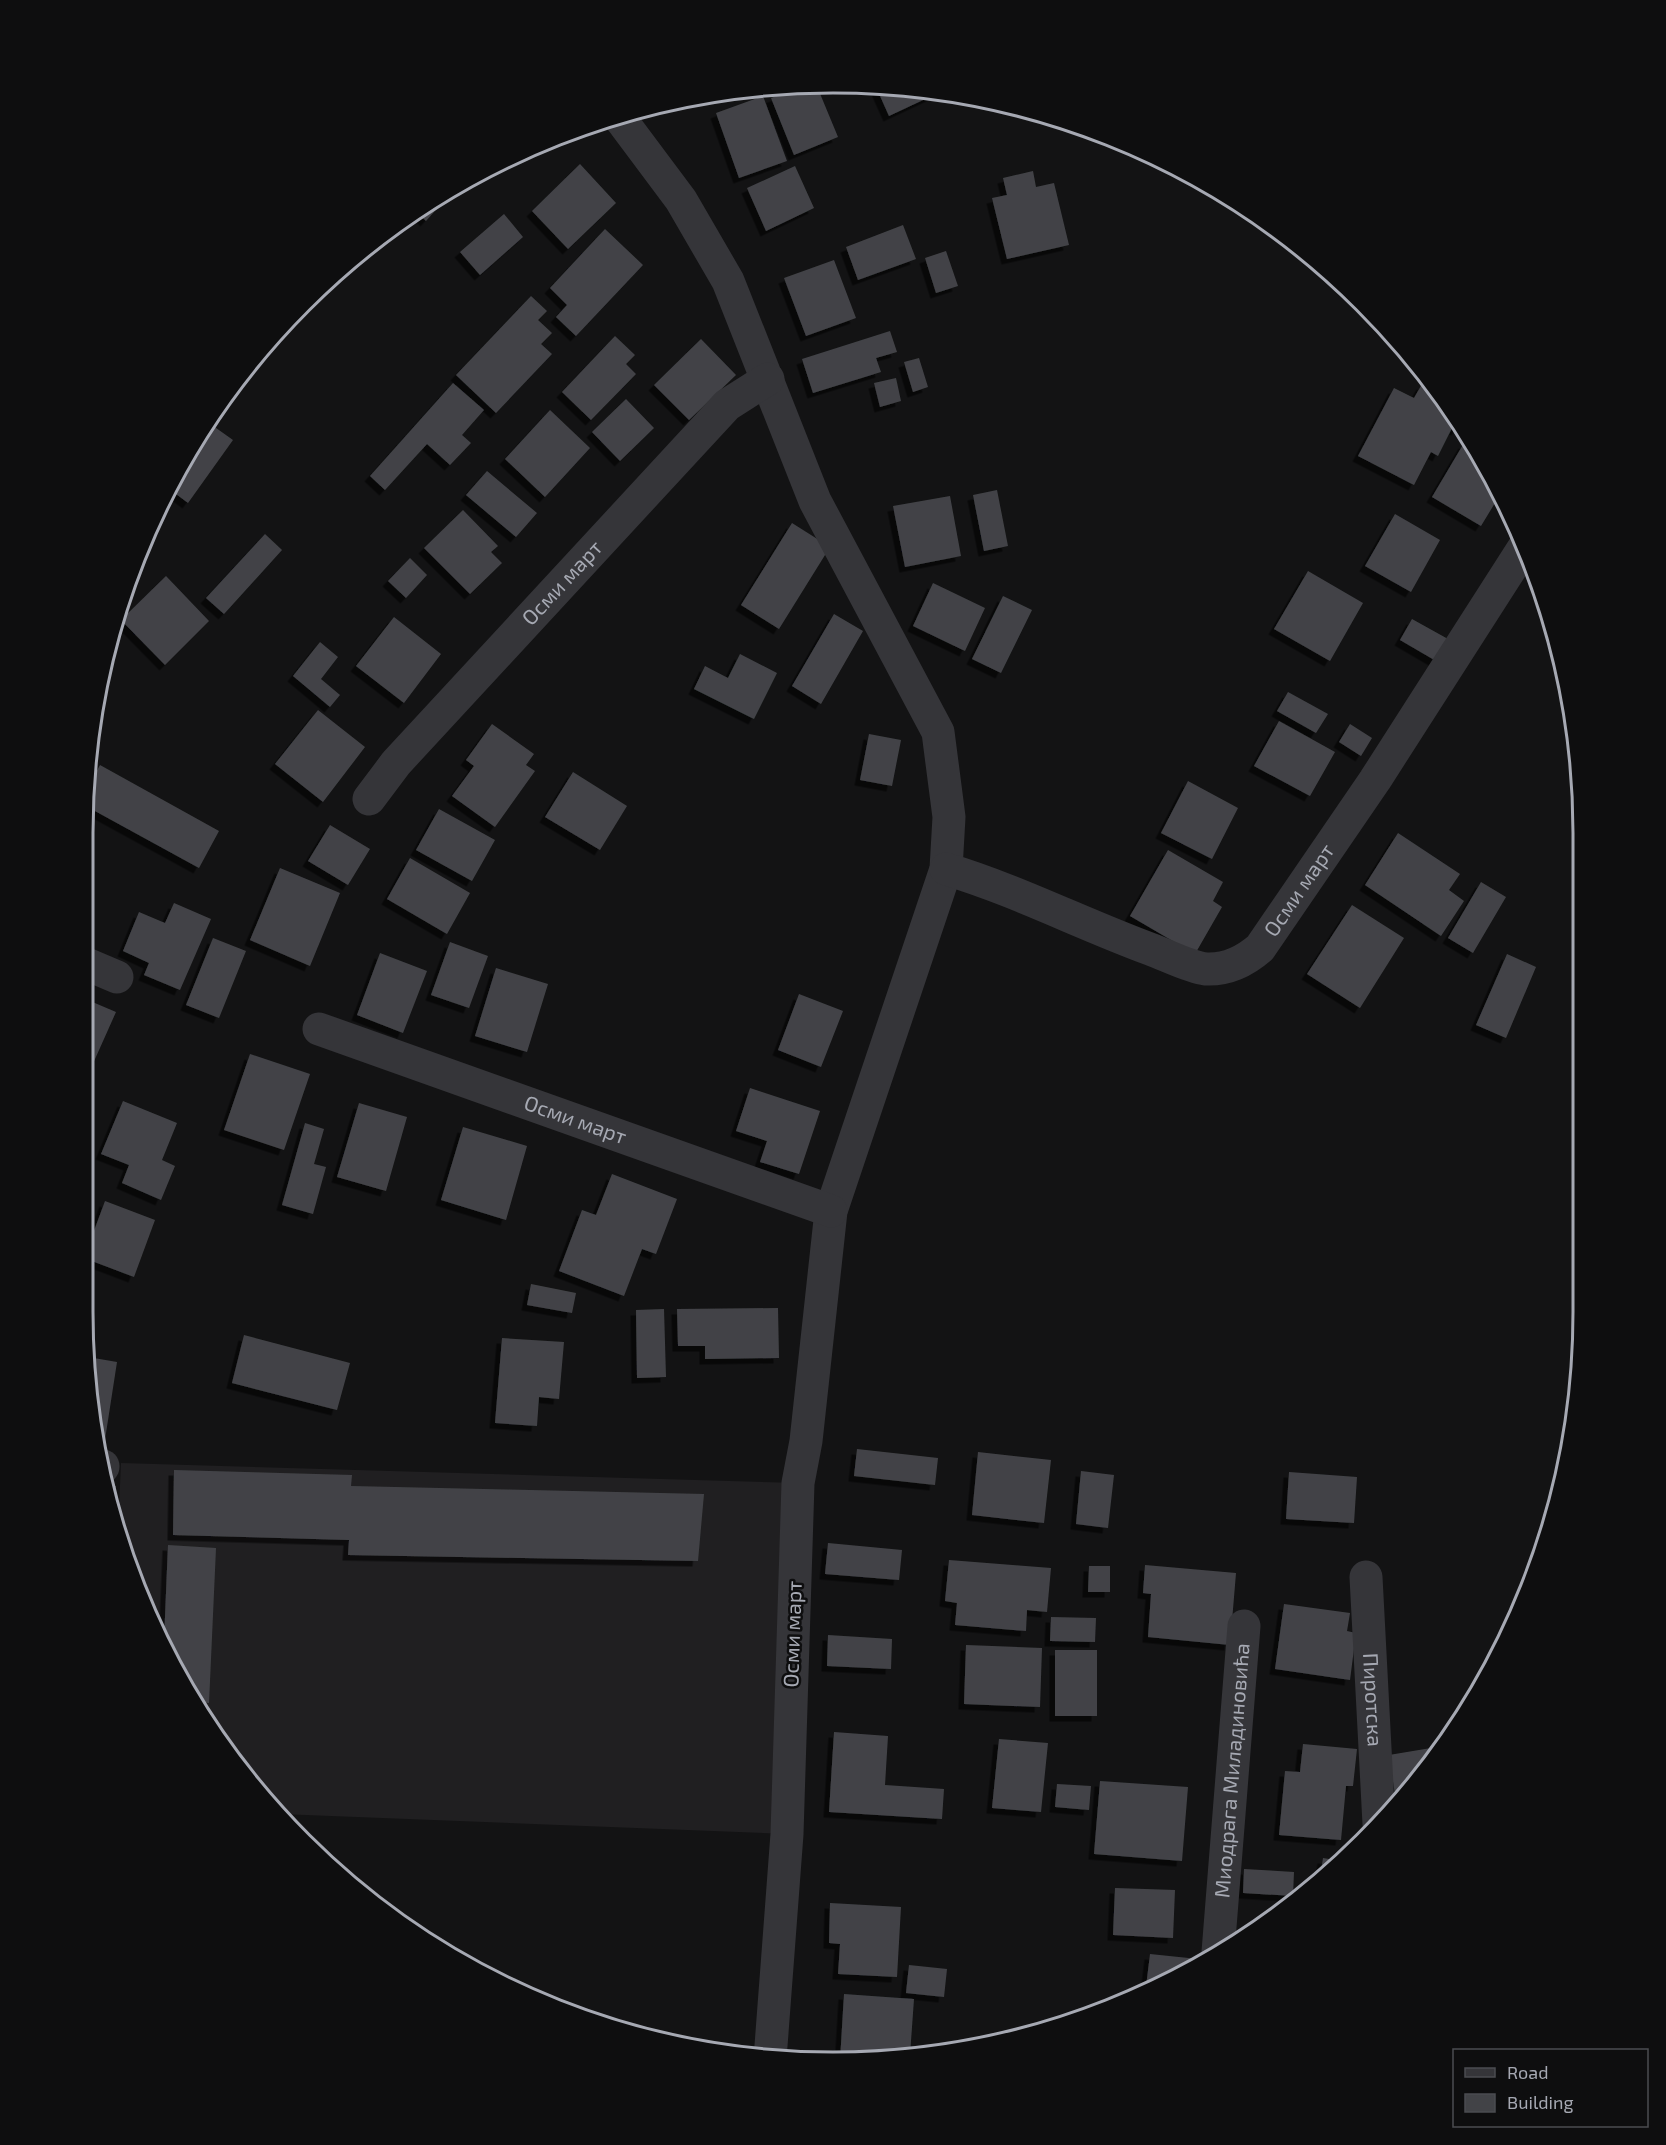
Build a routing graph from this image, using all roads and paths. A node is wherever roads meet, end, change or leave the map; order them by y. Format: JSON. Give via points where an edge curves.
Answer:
{"nodes":[{"id":1,"x":624,"y":123,"type":"edge"},
{"id":2,"x":768,"y":379,"type":"junction"},
{"id":3,"x":1519,"y":555,"type":"edge"},
{"id":4,"x":369,"y":799,"type":"dead end"},
{"id":5,"x":946,"y":869,"type":"junction"},
{"id":6,"x":93,"y":967,"type":"edge"},
{"id":7,"x":117,"y":977,"type":"dead end"},
{"id":8,"x":319,"y":1029,"type":"dead end"},
{"id":9,"x":831,"y":1211,"type":"junction"},
{"id":10,"x":1366,"y":1577,"type":"dead end"},
{"id":11,"x":1244,"y":1626,"type":"dead end"},
{"id":12,"x":1378,"y":1811,"type":"edge"},
{"id":13,"x":1219,"y":1943,"type":"edge"},
{"id":14,"x":771,"y":2049,"type":"edge"}],
"edges":[{"from":1,"to":2,"type":"street","name":"Осми март","via":[[681,200],[728,281]]},
{"from":2,"to":4,"type":"street","name":"Осми март","via":[[727,405],[396,763]]},
{"from":2,"to":5,"type":"street","name":"Осми март","via":[[816,501],[938,732],[949,817]]},
{"from":3,"to":5,"type":"street","name":"Осми март","via":[[1375,780],[1260,948],[1248,959],[1206,969]]},
{"from":5,"to":9,"type":"street","name":"Осми март"},
{"from":6,"to":7,"type":"street"},
{"from":8,"to":9,"type":"street","name":"Осми март"},
{"from":9,"to":14,"type":"street","name":"Осми март","via":[[798,1483],[787,1833]]},
{"from":10,"to":12,"type":"street","name":"Пиротска"},
{"from":11,"to":13,"type":"street","name":"Миодрага Миладиновића"}]}
